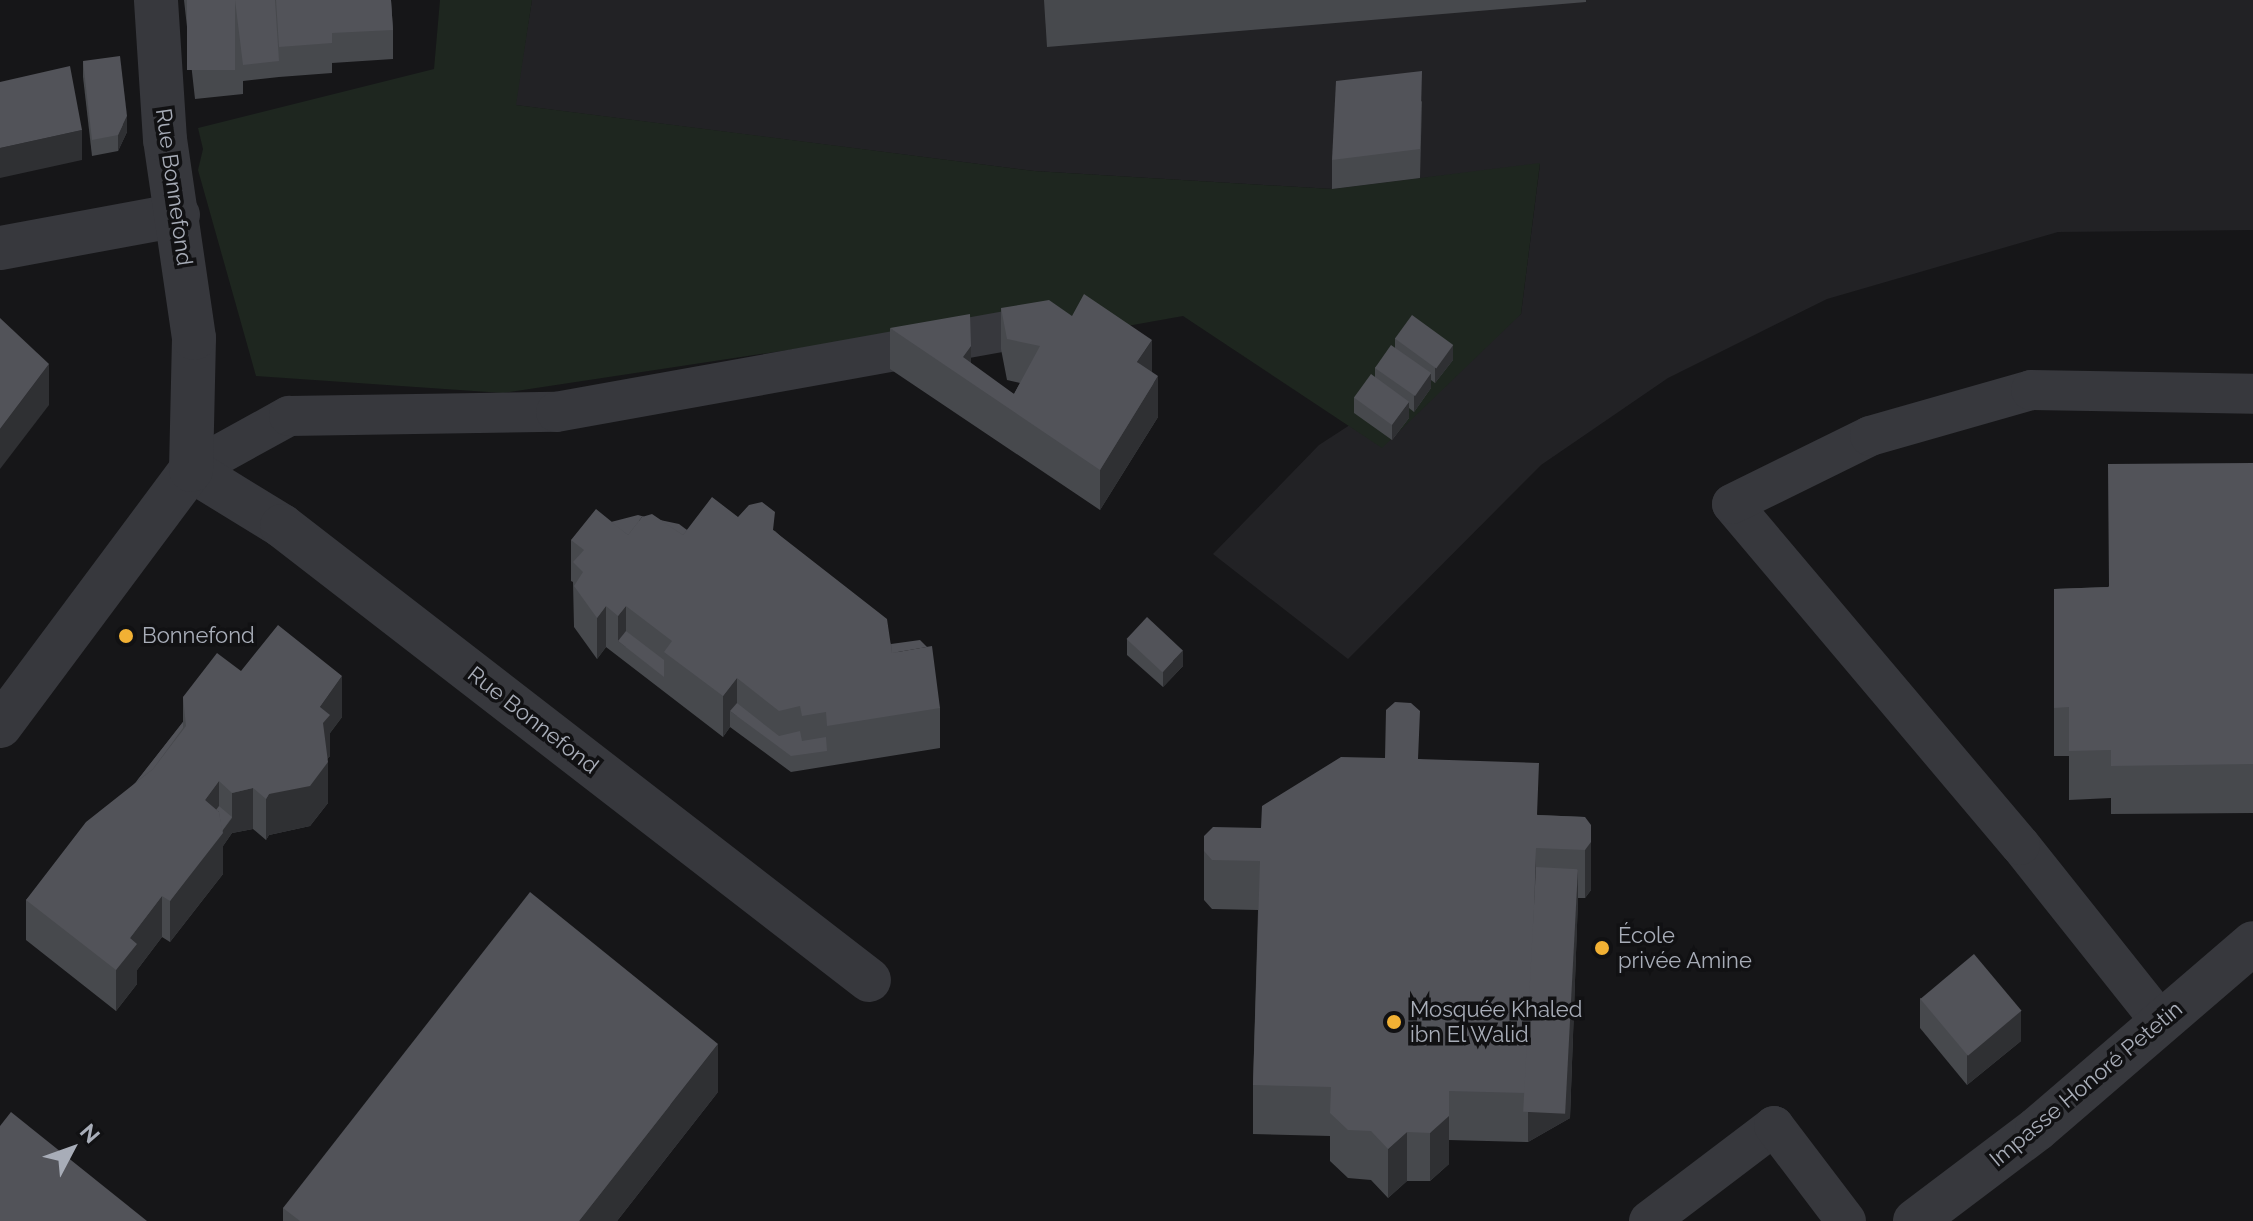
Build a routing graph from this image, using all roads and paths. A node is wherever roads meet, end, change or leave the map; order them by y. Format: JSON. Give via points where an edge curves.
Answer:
{"nodes":[{"id":1,"x":156,"y":0,"type":"edge"},
{"id":2,"x":178,"y":215,"type":"junction"},
{"id":3,"x":0,"y":248,"type":"edge"},
{"id":4,"x":1017,"y":329,"type":"edge"},
{"id":5,"x":2253,"y":394,"type":"edge"},
{"id":6,"x":191,"y":470,"type":"junction"},
{"id":7,"x":0,"y":726,"type":"edge"},
{"id":8,"x":2253,"y":943,"type":"edge"},
{"id":9,"x":869,"y":980,"type":"dead end"},
{"id":10,"x":2161,"y":1022,"type":"junction"},
{"id":11,"x":1649,"y":1221,"type":"edge"},
{"id":12,"x":1846,"y":1221,"type":"edge"},
{"id":13,"x":1915,"y":1221,"type":"edge"}],
"edges":[{"from":1,"to":2,"type":"street","name":"Rue Bonnefond","via":[[165,140]]},
{"from":2,"to":3,"type":"street"},
{"from":2,"to":6,"type":"street","name":"Rue Bonnefond","via":[[194,338]]},
{"from":4,"to":6,"type":"lane","via":[[556,412],[289,416]]},
{"from":5,"to":10,"type":"lane","via":[[2031,390],[1870,436],[1732,504],[2020,845]]},
{"from":6,"to":7,"type":"street"},
{"from":6,"to":9,"type":"street","name":"Rue Bonnefond","via":[[282,526]]},
{"from":8,"to":10,"type":"street","name":"Impasse Honoré Petetin"},
{"from":10,"to":13,"type":"street","name":"Impasse Honoré Petetin","via":[[2037,1129]]},
{"from":11,"to":12,"type":"lane","via":[[1774,1126]]}]}
